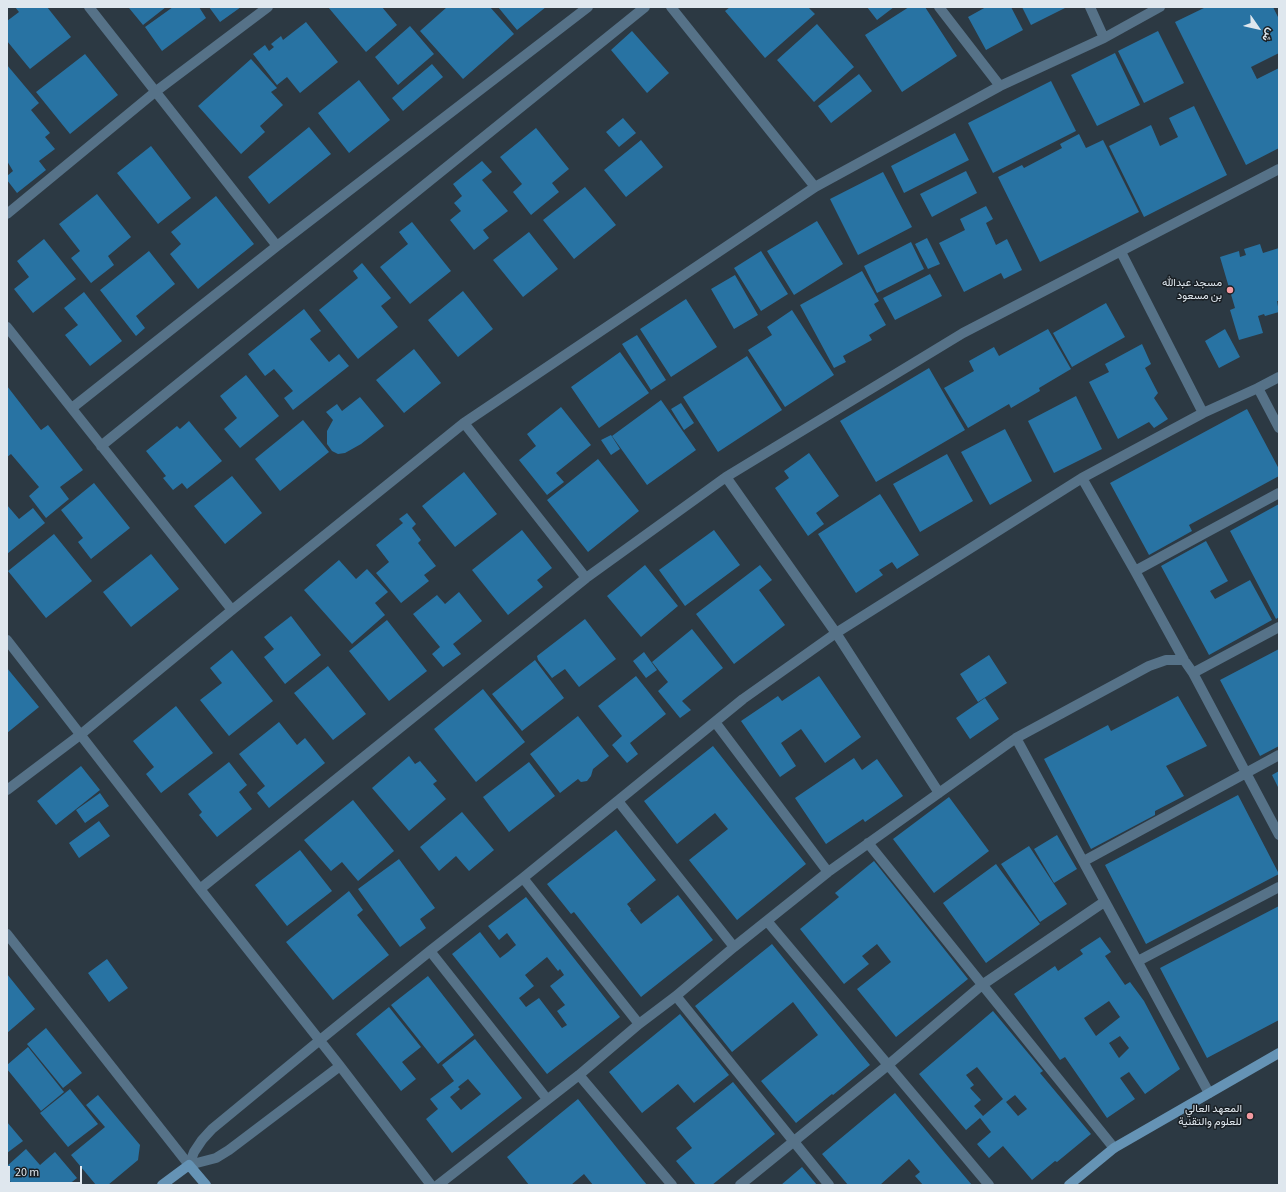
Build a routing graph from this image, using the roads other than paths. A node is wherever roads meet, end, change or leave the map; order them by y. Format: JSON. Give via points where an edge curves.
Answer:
{"nodes":[{"id":1,"x":89,"y":7,"type":"edge"},
{"id":2,"x":268,"y":7,"type":"edge"},
{"id":3,"x":588,"y":7,"type":"edge"},
{"id":4,"x":645,"y":7,"type":"edge"},
{"id":5,"x":671,"y":7,"type":"edge"},
{"id":6,"x":939,"y":7,"type":"edge"},
{"id":7,"x":1090,"y":7,"type":"edge"},
{"id":8,"x":1160,"y":7,"type":"edge"},
{"id":9,"x":1104,"y":38,"type":"junction"},
{"id":10,"x":1000,"y":86,"type":"junction"},
{"id":11,"x":155,"y":92,"type":"junction"},
{"id":12,"x":1279,"y":169,"type":"edge"},
{"id":13,"x":815,"y":187,"type":"junction"},
{"id":14,"x":7,"y":214,"type":"edge"},
{"id":15,"x":277,"y":246,"type":"junction"},
{"id":16,"x":1121,"y":252,"type":"junction"},
{"id":17,"x":7,"y":327,"type":"edge"},
{"id":18,"x":1279,"y":377,"type":"edge"},
{"id":19,"x":1258,"y":388,"type":"junction"},
{"id":20,"x":72,"y":408,"type":"junction"},
{"id":21,"x":1203,"y":413,"type":"junction"},
{"id":22,"x":464,"y":423,"type":"junction"},
{"id":23,"x":1279,"y":428,"type":"edge"},
{"id":24,"x":101,"y":446,"type":"junction"},
{"id":25,"x":726,"y":477,"type":"junction"},
{"id":26,"x":1082,"y":478,"type":"junction"},
{"id":27,"x":1279,"y":493,"type":"edge"},
{"id":28,"x":1135,"y":571,"type":"junction"},
{"id":29,"x":586,"y":578,"type":"junction"},
{"id":30,"x":232,"y":610,"type":"junction"},
{"id":31,"x":1279,"y":627,"type":"edge"},
{"id":32,"x":836,"y":633,"type":"junction"},
{"id":33,"x":7,"y":640,"type":"edge"},
{"id":34,"x":1184,"y":660,"type":"junction"},
{"id":35,"x":1193,"y":673,"type":"junction"},
{"id":36,"x":715,"y":722,"type":"junction"},
{"id":37,"x":80,"y":735,"type":"junction"},
{"id":38,"x":1016,"y":738,"type":"junction"},
{"id":39,"x":1279,"y":755,"type":"edge"},
{"id":40,"x":1246,"y":773,"type":"junction"},
{"id":41,"x":7,"y":790,"type":"edge"},
{"id":42,"x":939,"y":793,"type":"junction"},
{"id":43,"x":618,"y":801,"type":"junction"},
{"id":44,"x":1279,"y":836,"type":"edge"},
{"id":45,"x":868,"y":843,"type":"junction"},
{"id":46,"x":1084,"y":861,"type":"junction"},
{"id":47,"x":828,"y":872,"type":"junction"},
{"id":48,"x":523,"y":878,"type":"junction"},
{"id":49,"x":1279,"y":886,"type":"edge"},
{"id":50,"x":200,"y":889,"type":"junction"},
{"id":51,"x":1104,"y":902,"type":"junction"},
{"id":52,"x":768,"y":921,"type":"junction"},
{"id":53,"x":7,"y":934,"type":"edge"},
{"id":54,"x":734,"y":947,"type":"junction"},
{"id":55,"x":430,"y":951,"type":"junction"},
{"id":56,"x":1138,"y":961,"type":"junction"},
{"id":57,"x":982,"y":985,"type":"junction"},
{"id":58,"x":676,"y":996,"type":"junction"},
{"id":59,"x":639,"y":1024,"type":"junction"},
{"id":60,"x":320,"y":1040,"type":"junction"},
{"id":61,"x":1279,"y":1052,"type":"edge"},
{"id":62,"x":888,"y":1064,"type":"junction"},
{"id":63,"x":340,"y":1066,"type":"junction"},
{"id":64,"x":579,"y":1075,"type":"junction"},
{"id":65,"x":1209,"y":1093,"type":"junction"},
{"id":66,"x":547,"y":1099,"type":"junction"},
{"id":67,"x":793,"y":1142,"type":"junction"},
{"id":68,"x":1114,"y":1148,"type":"junction"},
{"id":69,"x":188,"y":1165,"type":"junction"},
{"id":70,"x":162,"y":1185,"type":"edge"},
{"id":71,"x":206,"y":1185,"type":"edge"},
{"id":72,"x":431,"y":1185,"type":"edge"},
{"id":73,"x":438,"y":1185,"type":"edge"},
{"id":74,"x":672,"y":1185,"type":"edge"},
{"id":75,"x":740,"y":1185,"type":"edge"},
{"id":76,"x":829,"y":1185,"type":"edge"},
{"id":77,"x":989,"y":1185,"type":"edge"},
{"id":78,"x":1069,"y":1185,"type":"edge"}],
"edges":[{"from":1,"to":11,"type":"street"},
{"from":2,"to":11,"type":"street"},
{"from":3,"to":15,"type":"street"},
{"from":4,"to":24,"type":"street"},
{"from":5,"to":13,"type":"street"},
{"from":6,"to":10,"type":"street"},
{"from":7,"to":9,"type":"street"},
{"from":8,"to":9,"type":"street"},
{"from":9,"to":10,"type":"street"},
{"from":10,"to":13,"type":"street"},
{"from":11,"to":14,"type":"street"},
{"from":11,"to":15,"type":"street"},
{"from":12,"to":16,"type":"street"},
{"from":13,"to":22,"type":"street"},
{"from":15,"to":20,"type":"street"},
{"from":16,"to":21,"type":"street"},
{"from":16,"to":25,"type":"street","via":[[963,333]]},
{"from":17,"to":20,"type":"street"},
{"from":18,"to":19,"type":"street"},
{"from":19,"to":21,"type":"street"},
{"from":19,"to":23,"type":"street"},
{"from":20,"to":24,"type":"street"},
{"from":21,"to":26,"type":"street"},
{"from":22,"to":29,"type":"street"},
{"from":22,"to":30,"type":"street"},
{"from":24,"to":30,"type":"street"},
{"from":25,"to":29,"type":"street"},
{"from":25,"to":32,"type":"street"},
{"from":26,"to":28,"type":"street"},
{"from":26,"to":32,"type":"street"},
{"from":27,"to":28,"type":"street"},
{"from":28,"to":34,"type":"street"},
{"from":29,"to":50,"type":"street"},
{"from":30,"to":37,"type":"street"},
{"from":31,"to":35,"type":"street"},
{"from":32,"to":36,"type":"street"},
{"from":32,"to":42,"type":"street"},
{"from":33,"to":37,"type":"street"},
{"from":34,"to":35,"type":"street"},
{"from":34,"to":38,"type":"street","via":[[1166,660],[1149,666]]},
{"from":35,"to":40,"type":"street"},
{"from":36,"to":43,"type":"street"},
{"from":36,"to":47,"type":"street"},
{"from":37,"to":41,"type":"street"},
{"from":37,"to":50,"type":"street"},
{"from":38,"to":42,"type":"street"},
{"from":38,"to":46,"type":"street"},
{"from":39,"to":40,"type":"street"},
{"from":40,"to":44,"type":"street"},
{"from":40,"to":46,"type":"street"},
{"from":42,"to":45,"type":"street"},
{"from":43,"to":48,"type":"street"},
{"from":43,"to":54,"type":"street"},
{"from":45,"to":47,"type":"street"},
{"from":45,"to":57,"type":"street"},
{"from":46,"to":51,"type":"street"},
{"from":47,"to":52,"type":"street"},
{"from":48,"to":55,"type":"street"},
{"from":48,"to":59,"type":"street"},
{"from":49,"to":56,"type":"street"},
{"from":50,"to":60,"type":"street"},
{"from":51,"to":56,"type":"street"},
{"from":51,"to":57,"type":"street"},
{"from":52,"to":54,"type":"street"},
{"from":52,"to":62,"type":"street"},
{"from":53,"to":69,"type":"street"},
{"from":54,"to":58,"type":"street"},
{"from":55,"to":60,"type":"street"},
{"from":55,"to":66,"type":"street"},
{"from":56,"to":65,"type":"street"},
{"from":57,"to":62,"type":"street"},
{"from":57,"to":68,"type":"street"},
{"from":58,"to":59,"type":"street"},
{"from":58,"to":67,"type":"street"},
{"from":59,"to":64,"type":"street"},
{"from":60,"to":63,"type":"street"},
{"from":60,"to":69,"type":"street","via":[[212,1129],[202,1140]]},
{"from":61,"to":65,"type":"main road"},
{"from":62,"to":67,"type":"street"},
{"from":62,"to":77,"type":"street"},
{"from":63,"to":69,"type":"street","via":[[229,1150],[216,1158]]},
{"from":63,"to":72,"type":"street"},
{"from":64,"to":66,"type":"street"},
{"from":64,"to":74,"type":"street"},
{"from":65,"to":68,"type":"main road"},
{"from":66,"to":73,"type":"street"},
{"from":67,"to":75,"type":"street"},
{"from":67,"to":76,"type":"street"},
{"from":68,"to":78,"type":"main road"},
{"from":69,"to":70,"type":"main road"},
{"from":69,"to":71,"type":"main road"}]}
